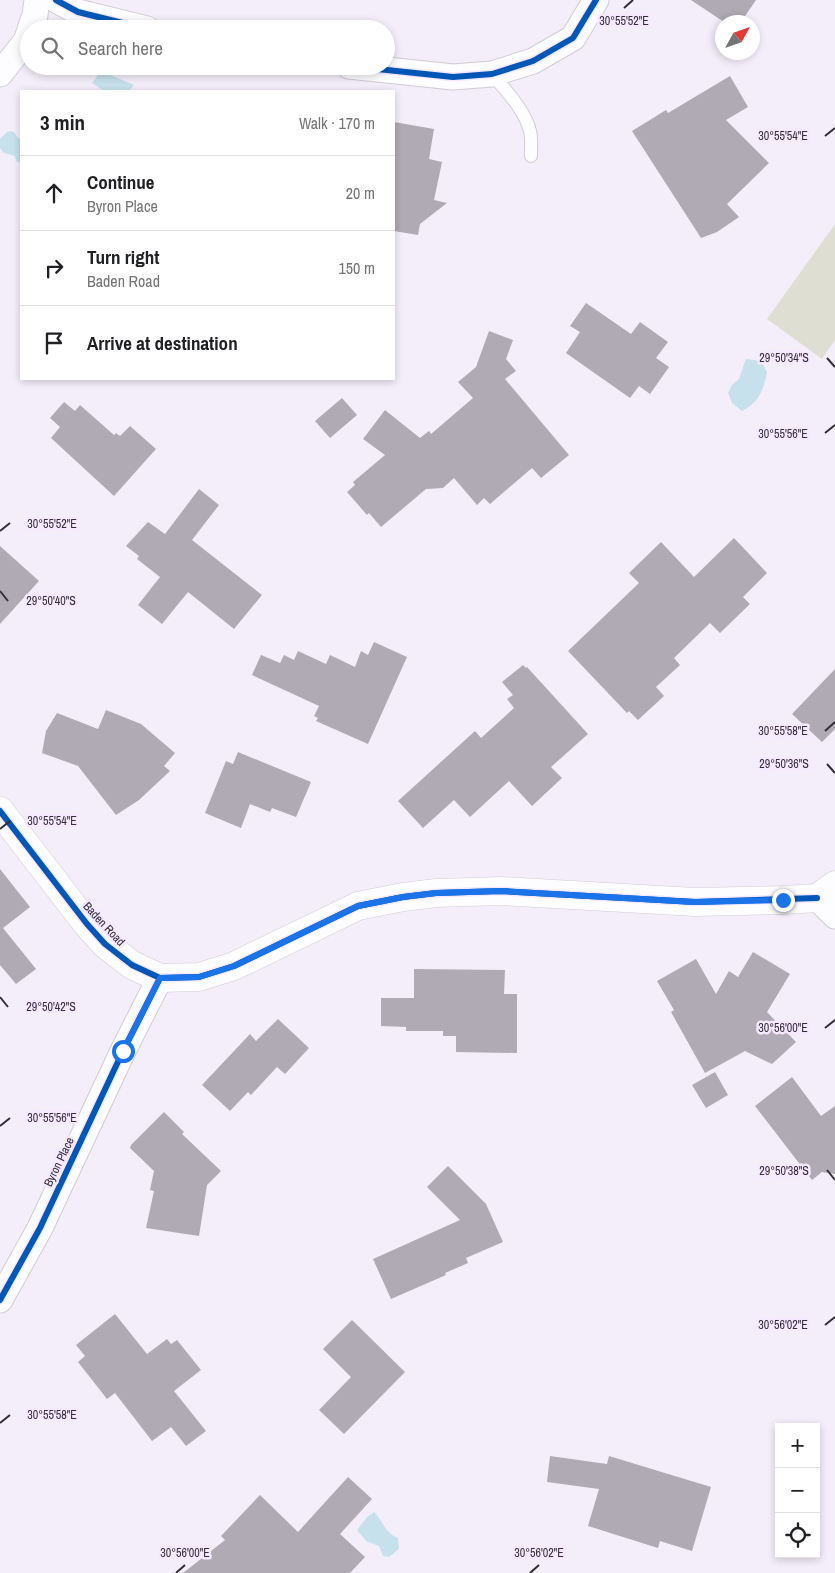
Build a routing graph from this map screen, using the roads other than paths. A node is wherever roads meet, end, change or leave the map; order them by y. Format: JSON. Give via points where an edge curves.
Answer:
{"nodes":[{"id":1,"x":37,"y":0,"type":"edge"},
{"id":2,"x":56,"y":0,"type":"edge"},
{"id":3,"x":596,"y":0,"type":"edge"},
{"id":4,"x":33,"y":20,"type":"edge"},
{"id":5,"x":110,"y":20,"type":"edge"},
{"id":6,"x":20,"y":49,"type":"edge"},
{"id":7,"x":395,"y":71,"type":"edge"},
{"id":8,"x":0,"y":74,"type":"edge"},
{"id":9,"x":492,"y":74,"type":"junction"},
{"id":10,"x":532,"y":156,"type":"dead end"},
{"id":11,"x":0,"y":811,"type":"edge"},
{"id":12,"x":829,"y":900,"type":"edge"},
{"id":13,"x":160,"y":978,"type":"junction"},
{"id":14,"x":0,"y":1300,"type":"edge"}],
"edges":[{"from":1,"to":4,"type":"street"},
{"from":2,"to":5,"type":"street","via":[[78,12]]},
{"from":3,"to":9,"type":"street","via":[[572,38],[534,61]]},
{"from":6,"to":8,"type":"street"},
{"from":7,"to":9,"type":"street","via":[[453,77]]},
{"from":9,"to":10,"type":"lane","via":[[523,115],[530,132]]},
{"from":11,"to":13,"type":"street","name":"Baden Road","via":[[105,944],[132,965]]},
{"from":12,"to":13,"type":"street","name":"Baden Road","via":[[695,902],[501,891],[436,893],[358,906],[234,966],[199,977]]},
{"from":13,"to":14,"type":"street","name":"Byron Place","via":[[40,1228]]}]}
